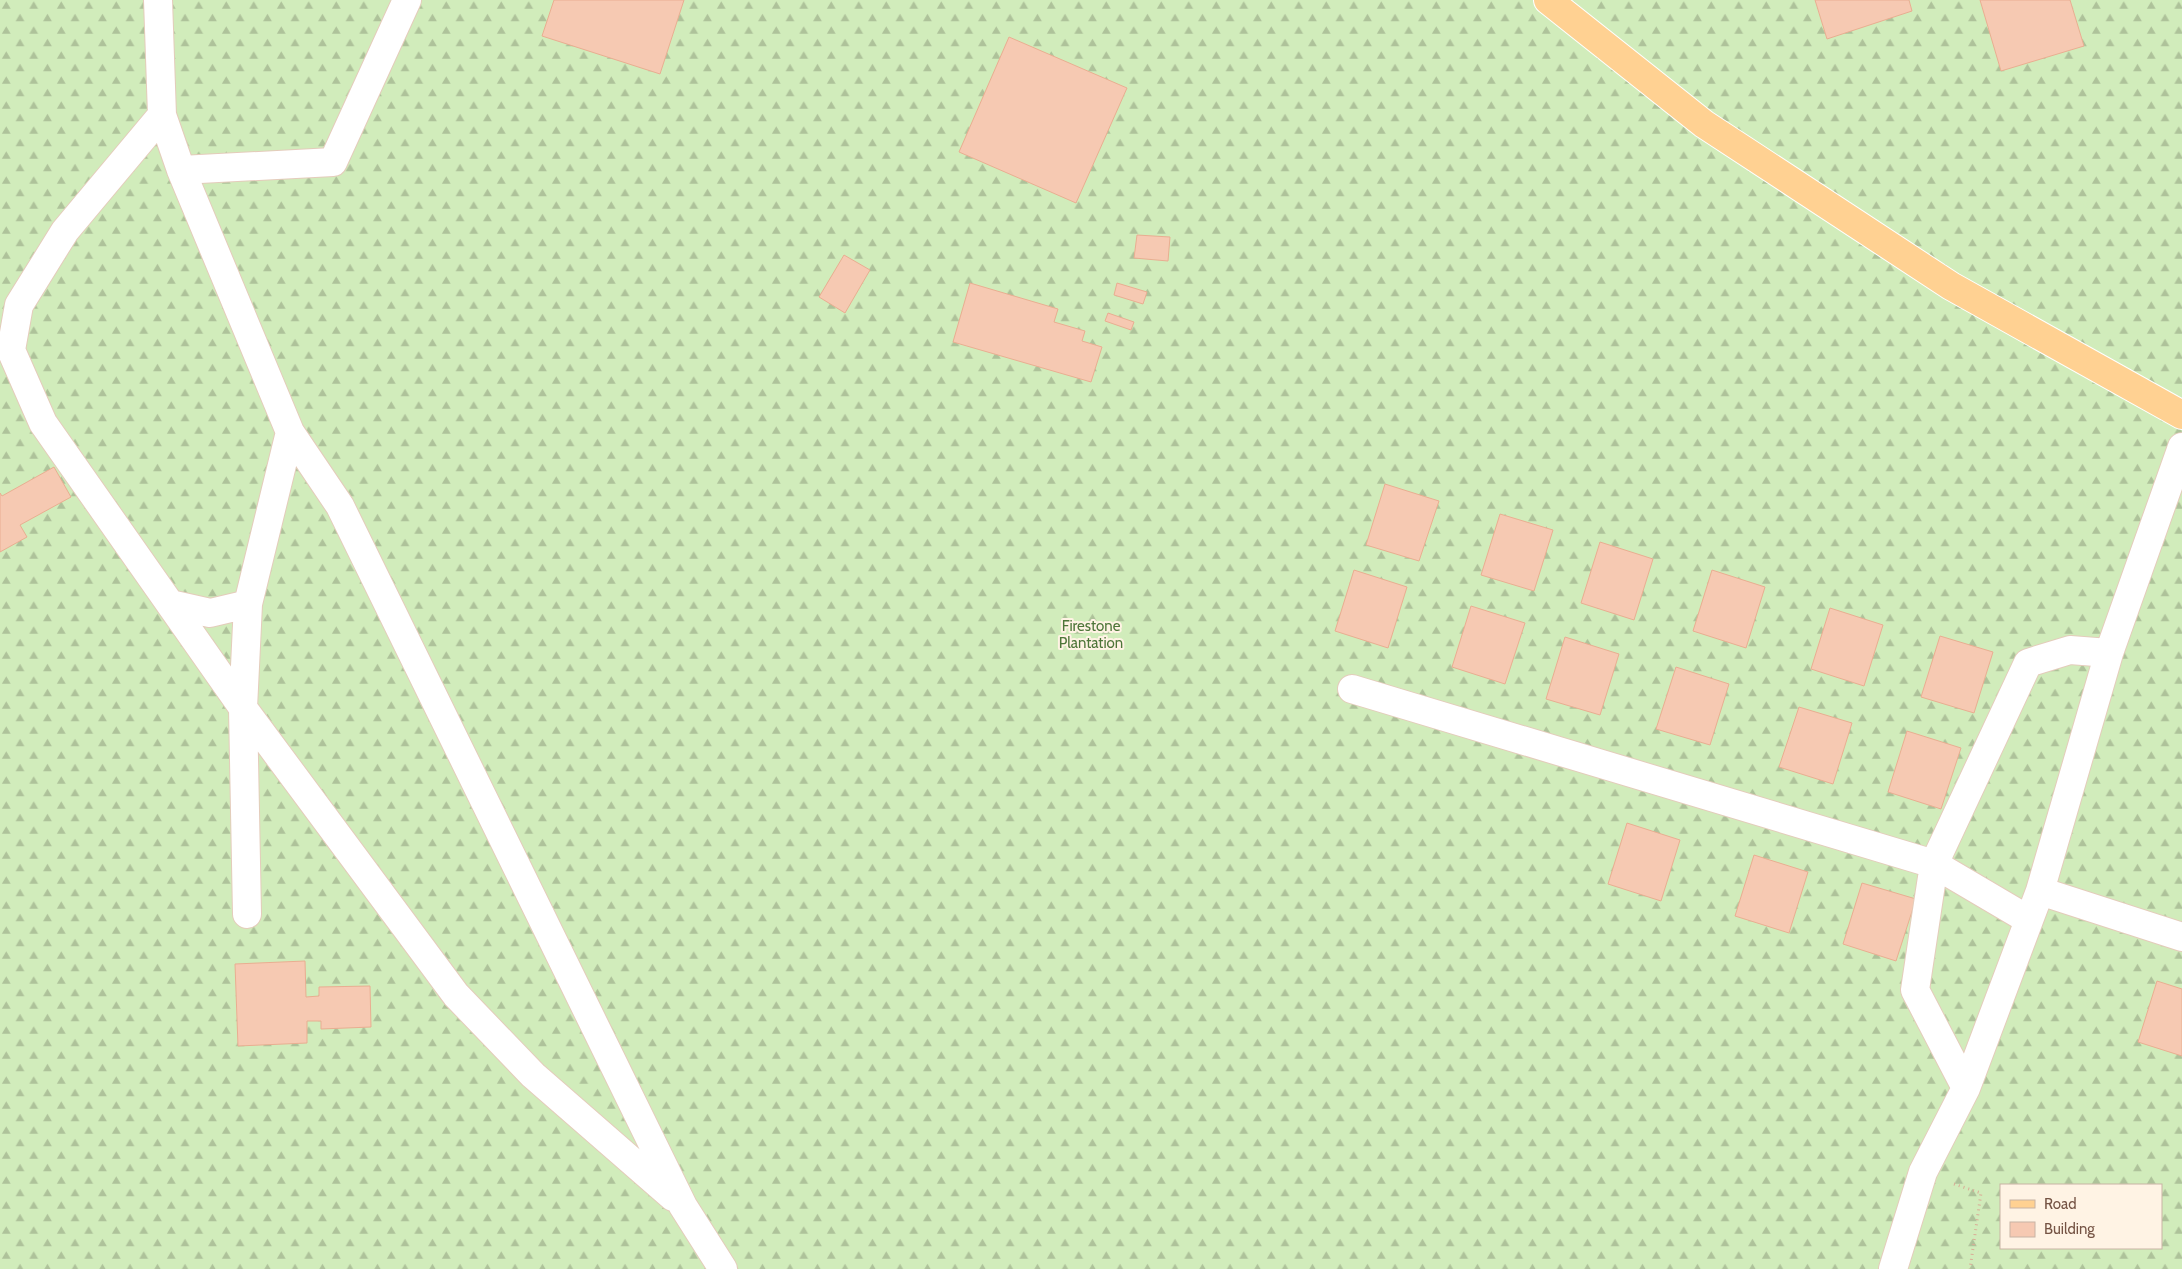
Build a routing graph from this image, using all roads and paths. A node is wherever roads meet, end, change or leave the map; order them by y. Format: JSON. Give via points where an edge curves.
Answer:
{"nodes":[{"id":1,"x":158,"y":0,"type":"edge"},
{"id":2,"x":407,"y":0,"type":"edge"},
{"id":3,"x":1548,"y":0,"type":"edge"},
{"id":4,"x":162,"y":115,"type":"junction"},
{"id":5,"x":181,"y":170,"type":"junction"},
{"id":6,"x":6,"y":350,"type":"edge"},
{"id":7,"x":2182,"y":415,"type":"edge"},
{"id":8,"x":290,"y":432,"type":"junction"},
{"id":9,"x":2182,"y":447,"type":"edge"},
{"id":10,"x":170,"y":604,"type":"junction"},
{"id":11,"x":248,"y":604,"type":"junction"},
{"id":12,"x":2109,"y":653,"type":"junction"},
{"id":13,"x":1352,"y":689,"type":"dead end"},
{"id":14,"x":243,"y":708,"type":"junction"},
{"id":15,"x":1934,"y":864,"type":"junction"},
{"id":16,"x":2040,"y":891,"type":"junction"},
{"id":17,"x":247,"y":914,"type":"dead end"},
{"id":18,"x":2029,"y":920,"type":"junction"},
{"id":19,"x":2182,"y":937,"type":"edge"},
{"id":20,"x":1966,"y":1088,"type":"junction"},
{"id":21,"x":1923,"y":1172,"type":"junction"},
{"id":22,"x":683,"y":1206,"type":"junction"},
{"id":23,"x":723,"y":1269,"type":"edge"},
{"id":24,"x":1893,"y":1269,"type":"edge"},
{"id":25,"x":1970,"y":1269,"type":"edge"}],
"edges":[{"from":1,"to":4,"type":"street"},
{"from":2,"to":5,"type":"street","via":[[333,162]]},
{"from":3,"to":7,"type":"main road","via":[[1704,124],[1927,270]]},
{"from":4,"to":5,"type":"street"},
{"from":4,"to":6,"type":"street","via":[[65,231],[19,305]]},
{"from":5,"to":8,"type":"street"},
{"from":6,"to":10,"type":"street","via":[[43,422]]},
{"from":8,"to":11,"type":"street"},
{"from":8,"to":22,"type":"street","via":[[340,506]]},
{"from":9,"to":12,"type":"street"},
{"from":10,"to":11,"type":"street","via":[[210,613]]},
{"from":10,"to":14,"type":"street"},
{"from":11,"to":14,"type":"street"},
{"from":12,"to":15,"type":"street","via":[[2070,650],[2028,663]]},
{"from":12,"to":16,"type":"street"},
{"from":13,"to":15,"type":"street"},
{"from":14,"to":17,"type":"street"},
{"from":14,"to":22,"type":"street","via":[[456,995],[533,1075]]},
{"from":15,"to":18,"type":"street"},
{"from":15,"to":20,"type":"street","via":[[1915,990]]},
{"from":16,"to":18,"type":"street"},
{"from":16,"to":19,"type":"street"},
{"from":18,"to":20,"type":"street"},
{"from":20,"to":21,"type":"street"},
{"from":21,"to":24,"type":"street"},
{"from":21,"to":25,"type":"path","via":[[1981,1193]]},
{"from":22,"to":23,"type":"street"}]}
